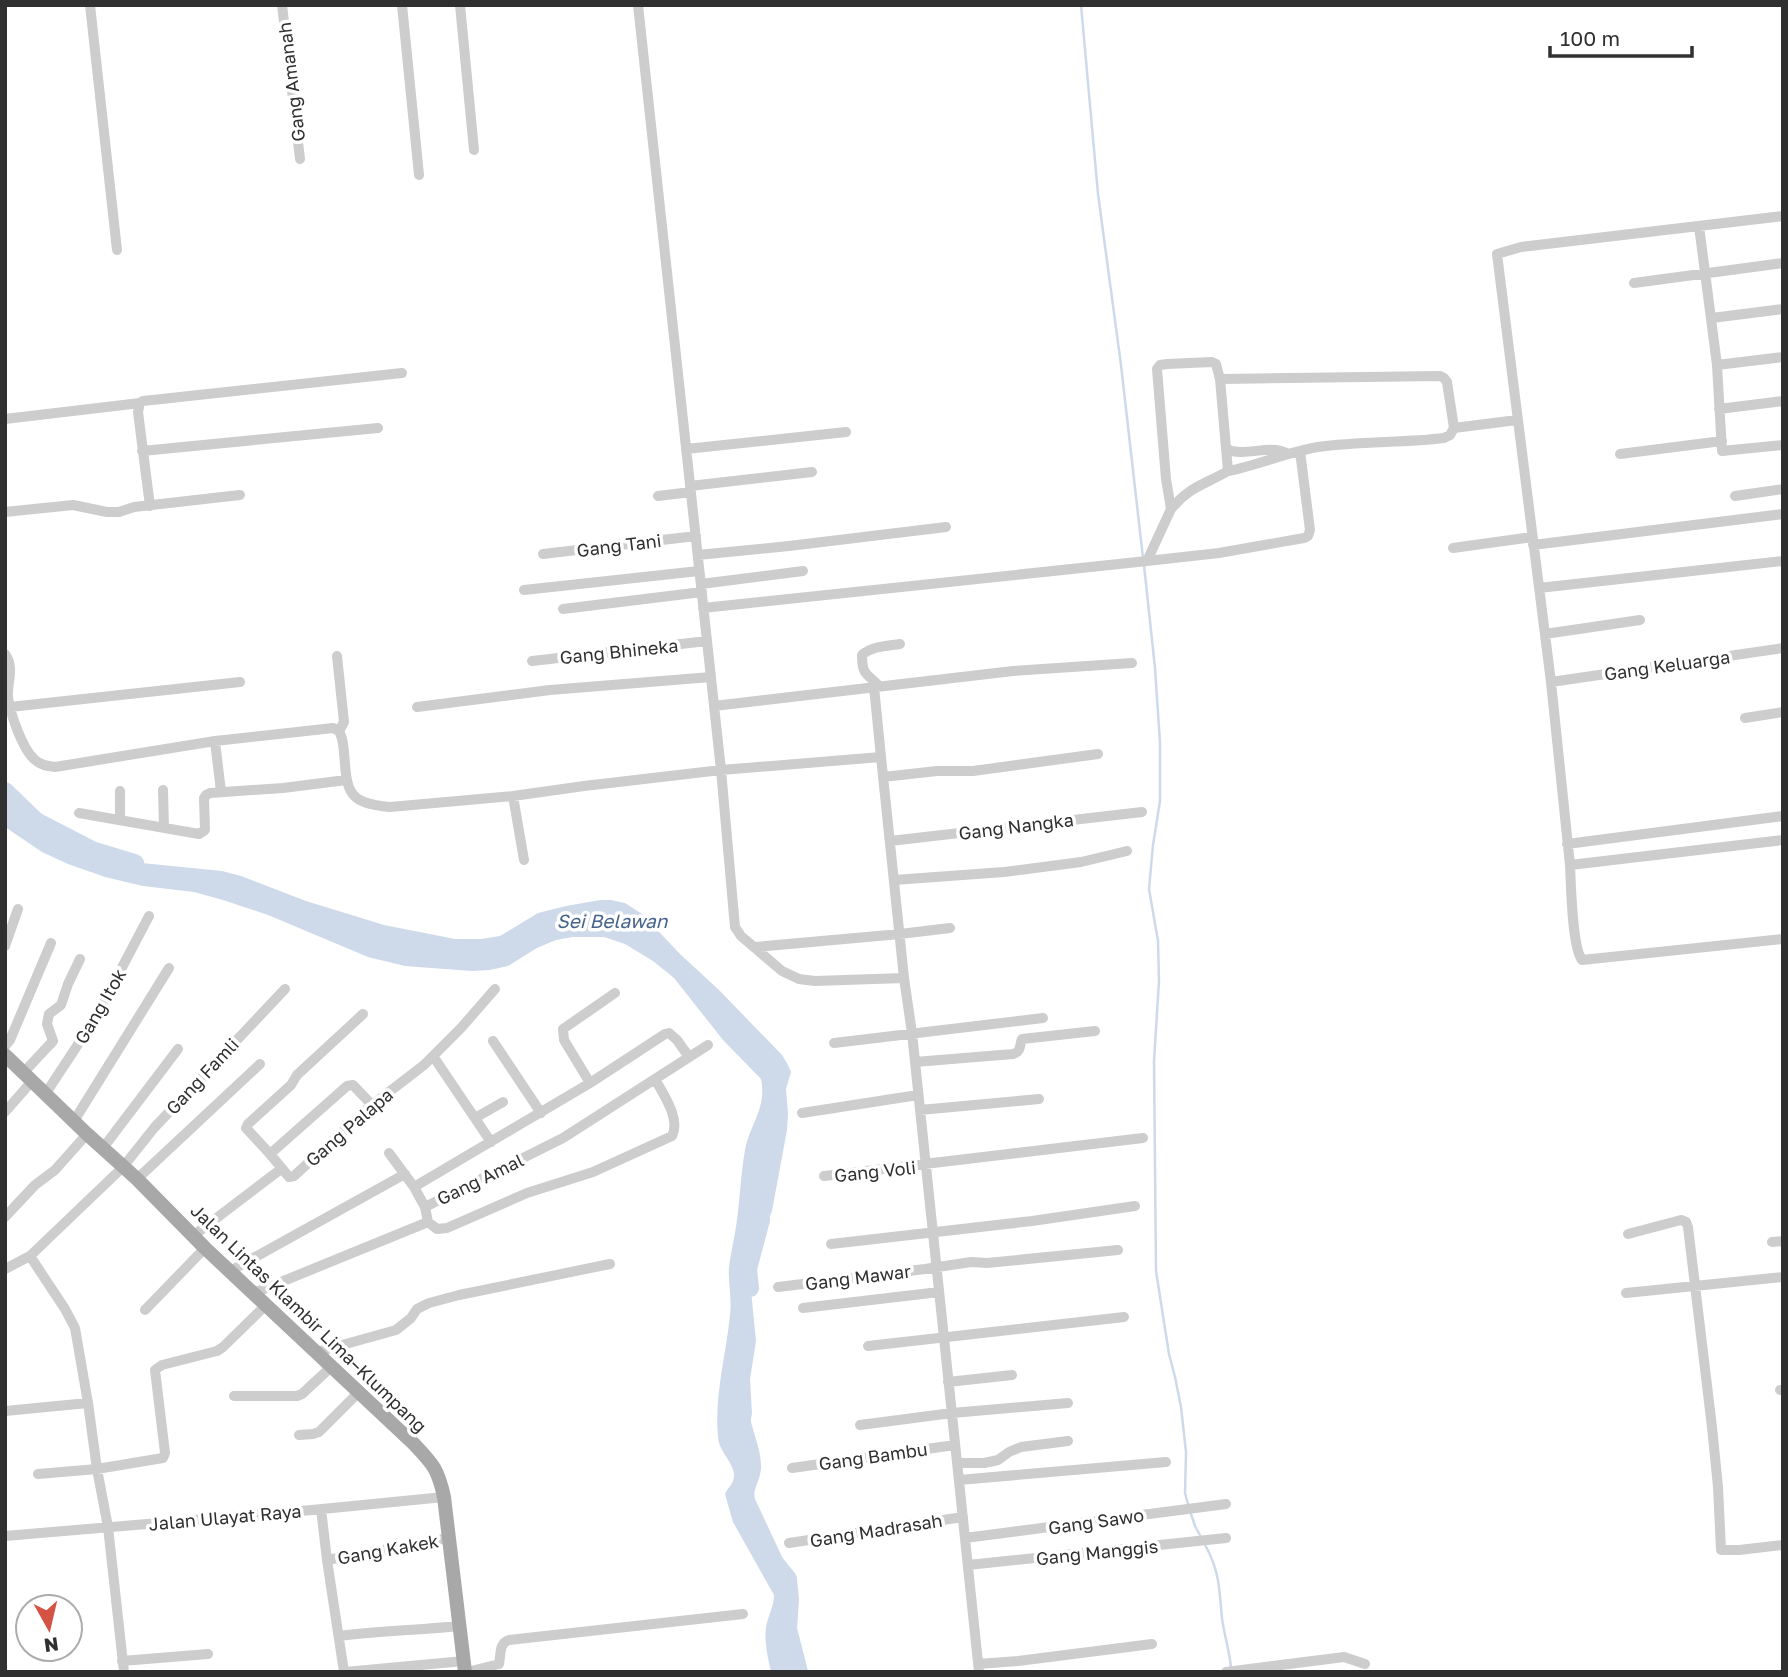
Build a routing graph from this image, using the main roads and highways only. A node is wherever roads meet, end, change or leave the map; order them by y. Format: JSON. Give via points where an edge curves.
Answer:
{"nodes":[{"id":1,"x":5,"y":1055,"type":"edge"},
{"id":2,"x":465,"y":1668,"type":"edge"}],
"edges":[{"from":1,"to":2,"type":"main road","name":"Jalan Lintas Klambir Lima–Klumpang","via":[[434,1466],[444,1496]]}]}
